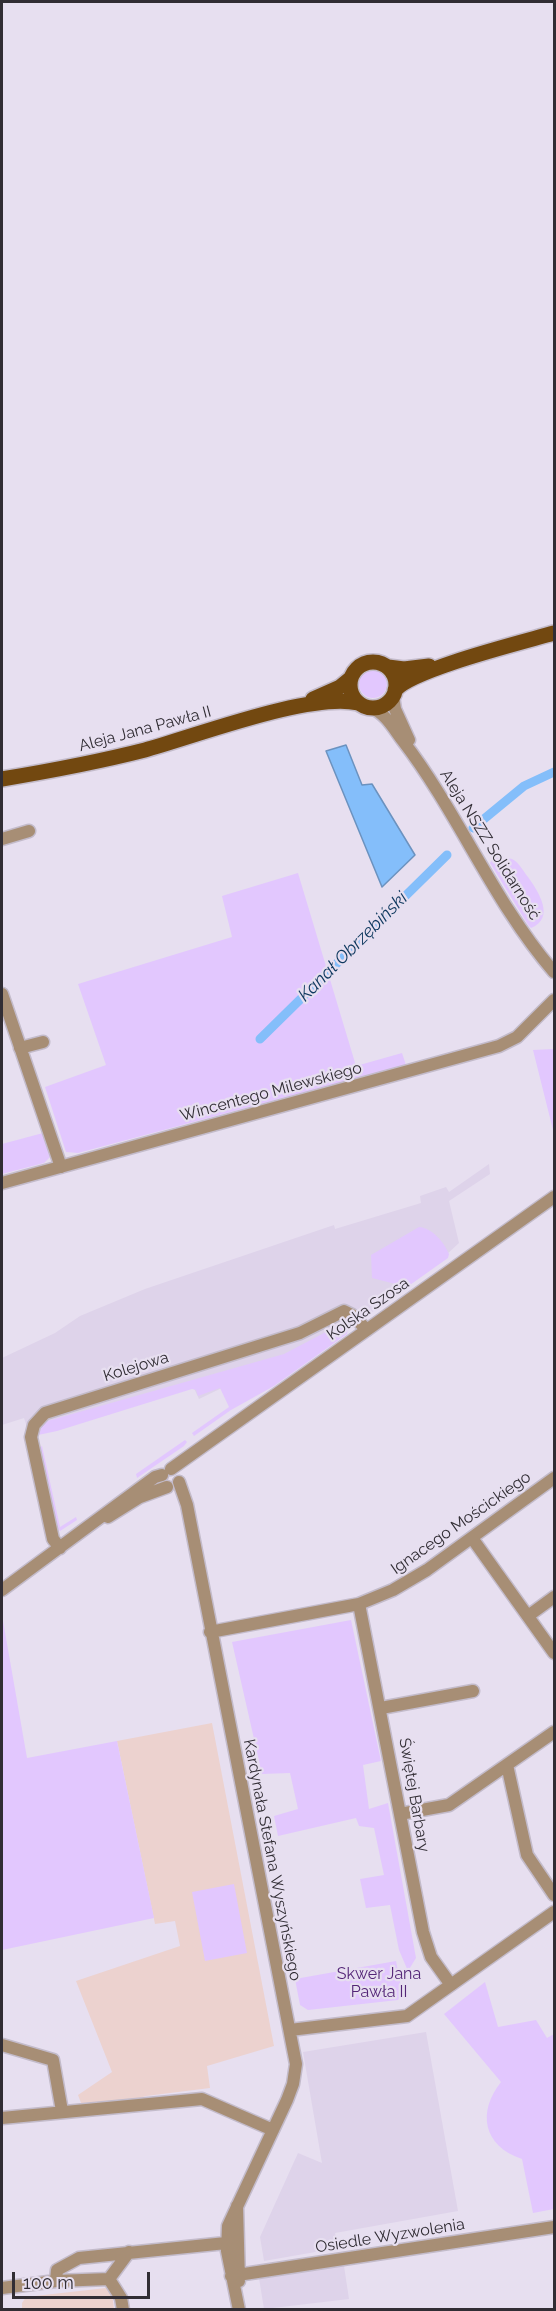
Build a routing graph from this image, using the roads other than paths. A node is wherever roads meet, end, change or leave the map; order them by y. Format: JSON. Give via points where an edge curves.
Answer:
{"nodes":[{"id":1,"x":555,"y":633,"type":"edge"},
{"id":2,"x":473,"y":656,"type":"junction"},
{"id":3,"x":388,"y":667,"type":"junction"},
{"id":4,"x":351,"y":678,"type":"junction"},
{"id":5,"x":394,"y":693,"type":"junction"},
{"id":6,"x":365,"y":706,"type":"junction"},
{"id":7,"x":297,"y":707,"type":"junction"},
{"id":8,"x":420,"y":763,"type":"junction"},
{"id":9,"x":2,"y":779,"type":"edge"},
{"id":10,"x":29,"y":831,"type":"dead end"},
{"id":11,"x":2,"y":839,"type":"edge"},
{"id":12,"x":555,"y":972,"type":"edge"},
{"id":13,"x":2,"y":994,"type":"edge"},
{"id":14,"x":555,"y":1000,"type":"edge"},
{"id":15,"x":555,"y":1009,"type":"edge"},
{"id":16,"x":540,"y":1016,"type":"junction"},
{"id":17,"x":43,"y":1042,"type":"dead end"},
{"id":18,"x":20,"y":1048,"type":"junction"},
{"id":19,"x":61,"y":1167,"type":"junction"},
{"id":20,"x":2,"y":1183,"type":"edge"},
{"id":21,"x":555,"y":1197,"type":"edge"},
{"id":22,"x":367,"y":1330,"type":"junction"},
{"id":23,"x":555,"y":1478,"type":"edge"},
{"id":24,"x":172,"y":1479,"type":"junction"},
{"id":25,"x":472,"y":1538,"type":"junction"},
{"id":26,"x":60,"y":1548,"type":"junction"},
{"id":27,"x":2,"y":1590,"type":"edge"},
{"id":28,"x":555,"y":1597,"type":"edge"},
{"id":29,"x":359,"y":1604,"type":"junction"},
{"id":30,"x":528,"y":1616,"type":"junction"},
{"id":31,"x":210,"y":1632,"type":"junction"},
{"id":32,"x":555,"y":1653,"type":"edge"},
{"id":33,"x":472,"y":1691,"type":"dead end"},
{"id":34,"x":381,"y":1708,"type":"junction"},
{"id":35,"x":555,"y":1732,"type":"edge"},
{"id":36,"x":507,"y":1765,"type":"junction"},
{"id":37,"x":400,"y":1814,"type":"junction"},
{"id":38,"x":555,"y":1895,"type":"edge"},
{"id":39,"x":555,"y":1912,"type":"edge"},
{"id":40,"x":451,"y":1985,"type":"junction"},
{"id":41,"x":290,"y":2030,"type":"junction"},
{"id":42,"x":2,"y":2045,"type":"edge"},
{"id":43,"x":62,"y":2111,"type":"junction"},
{"id":44,"x":2,"y":2118,"type":"edge"},
{"id":45,"x":273,"y":2130,"type":"junction"},
{"id":46,"x":237,"y":2202,"type":"junction"},
{"id":47,"x":555,"y":2227,"type":"edge"},
{"id":48,"x":226,"y":2243,"type":"junction"},
{"id":49,"x":129,"y":2252,"type":"junction"},
{"id":50,"x":235,"y":2276,"type":"junction"},
{"id":51,"x":109,"y":2279,"type":"junction"},
{"id":52,"x":56,"y":2281,"type":"junction"},
{"id":53,"x":2,"y":2288,"type":"edge"},
{"id":54,"x":123,"y":2310,"type":"edge"},
{"id":55,"x":240,"y":2310,"type":"edge"}],
"edges":[{"from":1,"to":2,"type":"main road"},
{"from":2,"to":3,"type":"main road","via":[[404,669]]},
{"from":2,"to":5,"type":"main road","via":[[403,683]]},
{"from":3,"to":4,"type":"main road","via":[[366,663]]},
{"from":3,"to":5,"type":"main road","via":[[395,678]]},
{"from":4,"to":6,"type":"main road","via":[[350,692]]},
{"from":4,"to":7,"type":"main road","name":"Aleja Jana Pawła II"},
{"from":5,"to":6,"type":"main road","via":[[384,705]]},
{"from":5,"to":8,"type":"street","name":"Aleja NSZZ Solidarność","via":[[397,716]]},
{"from":6,"to":7,"type":"main road","name":"Aleja Jana Pawła II","via":[[333,701]]},
{"from":6,"to":8,"type":"street","name":"Aleja NSZZ Solidarność","via":[[382,714]]},
{"from":7,"to":9,"type":"main road","name":"Aleja Jana Pawła II","via":[[144,750]]},
{"from":8,"to":12,"type":"street","name":"Aleja NSZZ Solidarność","via":[[526,935]]},
{"from":10,"to":11,"type":"street"},
{"from":13,"to":18,"type":"street"},
{"from":14,"to":16,"type":"street","name":"Wincentego Milewskiego"},
{"from":15,"to":16,"type":"street","name":"Wincentego Milewskiego"},
{"from":16,"to":19,"type":"street","name":"Wincentego Milewskiego","via":[[517,1037],[499,1046]]},
{"from":17,"to":18,"type":"street"},
{"from":18,"to":19,"type":"street"},
{"from":19,"to":20,"type":"street","name":"Wincentego Milewskiego"},
{"from":21,"to":22,"type":"street","name":"Kolska Szosa"},
{"from":22,"to":24,"type":"street","name":"Kolska Szosa","via":[[201,1448]]},
{"from":22,"to":26,"type":"street","name":"Kolejowa","via":[[344,1311],[300,1333],[42,1415],[31,1437],[52,1539]]},
{"from":23,"to":25,"type":"street","name":"Ignacego Mościckiego"},
{"from":24,"to":26,"type":"street","name":"Kolska Szosa","via":[[155,1477]]},
{"from":24,"to":31,"type":"street","name":"Kardynała Stefana Wyszyńskiego","via":[[187,1514]]},
{"from":25,"to":29,"type":"street","name":"Ignacego Mościckiego","via":[[393,1590]]},
{"from":25,"to":30,"type":"street"},
{"from":26,"to":27,"type":"street","name":"Kolska Szosa"},
{"from":28,"to":30,"type":"street"},
{"from":29,"to":31,"type":"street","name":"Ignacego Mościckiego"},
{"from":29,"to":34,"type":"street","name":"Świętej Barbary"},
{"from":30,"to":32,"type":"street"},
{"from":31,"to":41,"type":"street","name":"Kardynała Stefana Wyszyńskiego"},
{"from":33,"to":34,"type":"street"},
{"from":34,"to":37,"type":"street","name":"Świętej Barbary"},
{"from":35,"to":36,"type":"street"},
{"from":36,"to":37,"type":"street","via":[[449,1804]]},
{"from":36,"to":38,"type":"street","via":[[527,1855]]},
{"from":37,"to":40,"type":"street","name":"Świętej Barbary","via":[[423,1932],[431,1957]]},
{"from":39,"to":40,"type":"street"},
{"from":40,"to":41,"type":"street","via":[[407,2016]]},
{"from":41,"to":45,"type":"street","name":"Kardynała Stefana Wyszyńskiego","via":[[296,2064],[294,2084]]},
{"from":42,"to":43,"type":"street","via":[[53,2060]]},
{"from":43,"to":44,"type":"street"},
{"from":43,"to":45,"type":"street","via":[[202,2099]]},
{"from":45,"to":46,"type":"street","name":"Kardynała Stefana Wyszyńskiego"},
{"from":46,"to":48,"type":"street","name":"Kardynała Stefana Wyszyńskiego"},
{"from":46,"to":50,"type":"street","name":"Kardynała Stefana Wyszyńskiego"},
{"from":47,"to":50,"type":"street","name":"Osiedle Wyzwolenia"},
{"from":48,"to":49,"type":"street"},
{"from":48,"to":50,"type":"street","name":"Kardynała Stefana Wyszyńskiego"},
{"from":49,"to":51,"type":"street"},
{"from":49,"to":52,"type":"street","via":[[79,2258],[57,2270]]},
{"from":50,"to":55,"type":"street","name":"Kardynała Stefana Wyszyńskiego"},
{"from":51,"to":52,"type":"street"},
{"from":51,"to":54,"type":"street","via":[[121,2298]]},
{"from":52,"to":53,"type":"street"}]}
